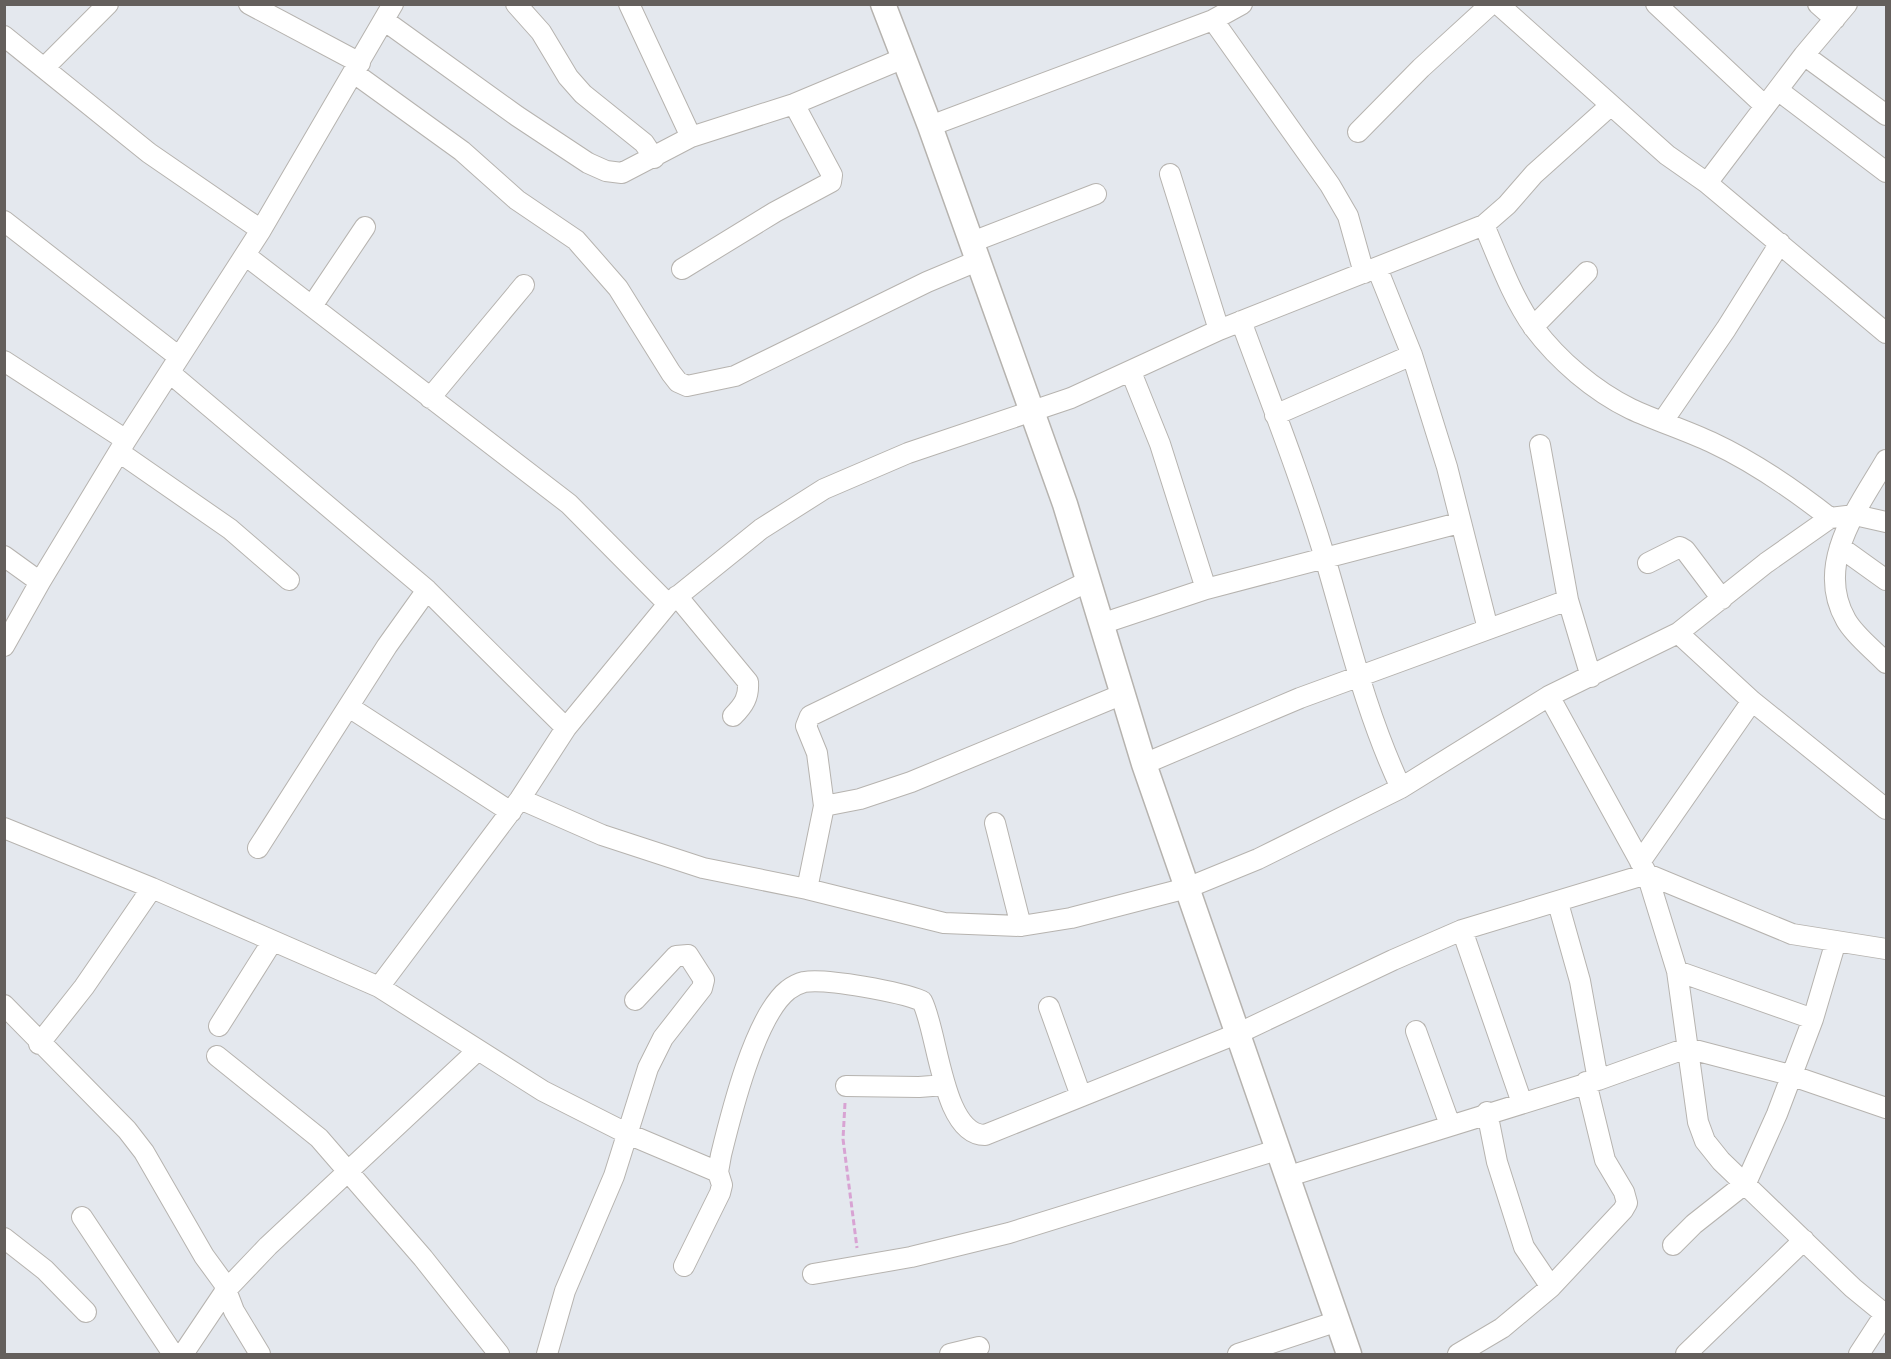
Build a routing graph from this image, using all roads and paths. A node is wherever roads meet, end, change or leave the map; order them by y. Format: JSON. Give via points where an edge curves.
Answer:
{"nodes":[{"id":1,"x":108,"y":4,"type":"edge"},
{"id":2,"x":249,"y":4,"type":"edge"},
{"id":3,"x":516,"y":4,"type":"edge"},
{"id":4,"x":629,"y":4,"type":"edge"},
{"id":5,"x":883,"y":4,"type":"edge"},
{"id":6,"x":1242,"y":4,"type":"edge"},
{"id":7,"x":1491,"y":4,"type":"edge"},
{"id":8,"x":1498,"y":4,"type":"edge"},
{"id":9,"x":1656,"y":4,"type":"edge"},
{"id":10,"x":1818,"y":4,"type":"edge"},
{"id":11,"x":1841,"y":12,"type":"edge"},
{"id":12,"x":389,"y":13,"type":"edge"},
{"id":13,"x":1214,"y":20,"type":"junction"},
{"id":14,"x":4,"y":36,"type":"edge"},
{"id":15,"x":1804,"y":55,"type":"junction"},
{"id":16,"x":904,"y":58,"type":"junction"},
{"id":17,"x":45,"y":67,"type":"junction"},
{"id":18,"x":357,"y":68,"type":"junction"},
{"id":19,"x":1779,"y":91,"type":"junction"},
{"id":20,"x":794,"y":104,"type":"junction"},
{"id":21,"x":1611,"y":105,"type":"junction"},
{"id":22,"x":1765,"y":106,"type":"junction"},
{"id":23,"x":1887,"y":115,"type":"edge"},
{"id":24,"x":930,"y":126,"type":"junction"},
{"id":25,"x":1358,"y":132,"type":"dead end"},
{"id":26,"x":690,"y":137,"type":"junction"},
{"id":27,"x":654,"y":158,"type":"junction"},
{"id":28,"x":1887,"y":172,"type":"edge"},
{"id":29,"x":1170,"y":174,"type":"dead end"},
{"id":30,"x":1707,"y":183,"type":"junction"},
{"id":31,"x":1096,"y":194,"type":"dead end"},
{"id":32,"x":4,"y":221,"type":"edge"},
{"id":33,"x":1484,"y":225,"type":"junction"},
{"id":34,"x":365,"y":227,"type":"dead end"},
{"id":35,"x":261,"y":230,"type":"junction"},
{"id":36,"x":1779,"y":243,"type":"junction"},
{"id":37,"x":974,"y":252,"type":"junction"},
{"id":38,"x":245,"y":255,"type":"junction"},
{"id":39,"x":682,"y":269,"type":"dead end"},
{"id":40,"x":1370,"y":270,"type":"junction"},
{"id":41,"x":1587,"y":272,"type":"dead end"},
{"id":42,"x":524,"y":285,"type":"dead end"},
{"id":43,"x":312,"y":306,"type":"junction"},
{"id":44,"x":1241,"y":321,"type":"junction"},
{"id":45,"x":1533,"y":327,"type":"junction"},
{"id":46,"x":1219,"y":330,"type":"junction"},
{"id":47,"x":1887,"y":333,"type":"edge"},
{"id":48,"x":1412,"y":355,"type":"junction"},
{"id":49,"x":4,"y":361,"type":"edge"},
{"id":50,"x":174,"y":365,"type":"junction"},
{"id":51,"x":1131,"y":372,"type":"junction"},
{"id":52,"x":430,"y":398,"type":"junction"},
{"id":53,"x":1033,"y":413,"type":"junction"},
{"id":54,"x":1275,"y":415,"type":"junction"},
{"id":55,"x":1664,"y":421,"type":"junction"},
{"id":56,"x":1540,"y":445,"type":"dead end"},
{"id":57,"x":122,"y":446,"type":"junction"},
{"id":58,"x":1887,"y":460,"type":"edge"},
{"id":59,"x":1855,"y":515,"type":"junction"},
{"id":60,"x":1830,"y":518,"type":"junction"},
{"id":61,"x":1887,"y":522,"type":"edge"},
{"id":62,"x":1459,"y":523,"type":"junction"},
{"id":63,"x":1840,"y":547,"type":"junction"},
{"id":64,"x":4,"y":556,"type":"edge"},
{"id":65,"x":1325,"y":559,"type":"junction"},
{"id":66,"x":1648,"y":562,"type":"dead end"},
{"id":67,"x":289,"y":580,"type":"dead end"},
{"id":68,"x":1887,"y":580,"type":"edge"},
{"id":69,"x":40,"y":582,"type":"junction"},
{"id":70,"x":1087,"y":582,"type":"junction"},
{"id":71,"x":1206,"y":589,"type":"junction"},
{"id":72,"x":427,"y":590,"type":"junction"},
{"id":73,"x":1722,"y":599,"type":"junction"},
{"id":74,"x":673,"y":600,"type":"junction"},
{"id":75,"x":1568,"y":600,"type":"junction"},
{"id":76,"x":1101,"y":624,"type":"junction"},
{"id":77,"x":1488,"y":629,"type":"junction"},
{"id":78,"x":1678,"y":633,"type":"junction"},
{"id":79,"x":4,"y":646,"type":"edge"},
{"id":80,"x":1887,"y":663,"type":"edge"},
{"id":81,"x":1591,"y":677,"type":"junction"},
{"id":82,"x":1358,"y":678,"type":"junction"},
{"id":83,"x":1123,"y":694,"type":"junction"},
{"id":84,"x":1549,"y":696,"type":"junction"},
{"id":85,"x":1752,"y":701,"type":"junction"},
{"id":86,"x":349,"y":707,"type":"junction"},
{"id":87,"x":733,"y":716,"type":"dead end"},
{"id":88,"x":566,"y":728,"type":"junction"},
{"id":89,"x":1144,"y":764,"type":"junction"},
{"id":90,"x":1401,"y":788,"type":"junction"},
{"id":91,"x":516,"y":806,"type":"junction"},
{"id":92,"x":824,"y":806,"type":"junction"},
{"id":93,"x":1887,"y":809,"type":"edge"},
{"id":94,"x":995,"y":823,"type":"dead end"},
{"id":95,"x":4,"y":828,"type":"edge"},
{"id":96,"x":258,"y":848,"type":"dead end"},
{"id":97,"x":1644,"y":868,"type":"junction"},
{"id":98,"x":152,"y":888,"type":"junction"},
{"id":99,"x":1187,"y":888,"type":"junction"},
{"id":100,"x":807,"y":889,"type":"junction"},
{"id":101,"x":1558,"y":903,"type":"junction"},
{"id":102,"x":1021,"y":926,"type":"junction"},
{"id":103,"x":1462,"y":930,"type":"junction"},
{"id":104,"x":1836,"y":941,"type":"junction"},
{"id":105,"x":272,"y":942,"type":"junction"},
{"id":106,"x":1887,"y":949,"type":"edge"},
{"id":107,"x":1677,"y":971,"type":"junction"},
{"id":108,"x":379,"y":987,"type":"junction"},
{"id":109,"x":635,"y":1000,"type":"dead end"},
{"id":110,"x":4,"y":1005,"type":"edge"},
{"id":111,"x":1049,"y":1007,"type":"dead end"},
{"id":112,"x":1813,"y":1019,"type":"junction"},
{"id":113,"x":219,"y":1026,"type":"dead end"},
{"id":114,"x":1416,"y":1030,"type":"dead end"},
{"id":115,"x":1239,"y":1033,"type":"junction"},
{"id":116,"x":39,"y":1044,"type":"junction"},
{"id":117,"x":1688,"y":1048,"type":"junction"},
{"id":118,"x":477,"y":1052,"type":"junction"},
{"id":119,"x":218,"y":1056,"type":"dead end"},
{"id":120,"x":1790,"y":1075,"type":"junction"},
{"id":121,"x":1592,"y":1081,"type":"junction"},
{"id":122,"x":945,"y":1084,"type":"junction"},
{"id":123,"x":846,"y":1086,"type":"joint"},
{"id":124,"x":1081,"y":1096,"type":"junction"},
{"id":125,"x":1522,"y":1103,"type":"junction"},
{"id":126,"x":1887,"y":1108,"type":"edge"},
{"id":127,"x":1487,"y":1112,"type":"junction"},
{"id":128,"x":1450,"y":1125,"type":"junction"},
{"id":129,"x":628,"y":1134,"type":"junction"},
{"id":130,"x":1276,"y":1150,"type":"junction"},
{"id":131,"x":348,"y":1172,"type":"junction"},
{"id":132,"x":718,"y":1172,"type":"junction"},
{"id":133,"x":1286,"y":1177,"type":"junction"},
{"id":134,"x":1746,"y":1184,"type":"junction"},
{"id":135,"x":82,"y":1217,"type":"dead end"},
{"id":136,"x":4,"y":1238,"type":"edge"},
{"id":137,"x":1804,"y":1240,"type":"junction"},
{"id":138,"x":1673,"y":1245,"type":"dead end"},
{"id":139,"x":860,"y":1265,"type":"junction"},
{"id":140,"x":684,"y":1266,"type":"dead end"},
{"id":141,"x":813,"y":1274,"type":"dead end"},
{"id":142,"x":1551,"y":1287,"type":"junction"},
{"id":143,"x":226,"y":1290,"type":"junction"},
{"id":144,"x":86,"y":1312,"type":"dead end"},
{"id":145,"x":1886,"y":1314,"type":"edge"},
{"id":146,"x":1338,"y":1321,"type":"junction"},
{"id":147,"x":979,"y":1347,"type":"dead end"},
{"id":148,"x":173,"y":1354,"type":"edge"},
{"id":149,"x":183,"y":1354,"type":"edge"},
{"id":150,"x":260,"y":1354,"type":"edge"},
{"id":151,"x":499,"y":1354,"type":"edge"},
{"id":152,"x":547,"y":1354,"type":"edge"},
{"id":153,"x":950,"y":1354,"type":"edge"},
{"id":154,"x":1238,"y":1354,"type":"edge"},
{"id":155,"x":1349,"y":1354,"type":"edge"},
{"id":156,"x":1458,"y":1354,"type":"edge"},
{"id":157,"x":1686,"y":1354,"type":"edge"},
{"id":158,"x":1859,"y":1354,"type":"edge"}],
"edges":[{"from":1,"to":17,"type":"street"},
{"from":2,"to":18,"type":"street"},
{"from":3,"to":27,"type":"street","via":[[541,32],[583,94],[644,143]]},
{"from":4,"to":26,"type":"street"},
{"from":5,"to":16,"type":"street"},
{"from":6,"to":13,"type":"street"},
{"from":7,"to":25,"type":"street"},
{"from":8,"to":21,"type":"street"},
{"from":9,"to":22,"type":"street"},
{"from":10,"to":11,"type":"street"},
{"from":11,"to":15,"type":"street"},
{"from":12,"to":18,"type":"street"},
{"from":12,"to":27,"type":"street","via":[[517,116],[588,163],[622,173]]},
{"from":13,"to":24,"type":"street"},
{"from":13,"to":40,"type":"street","via":[[1330,184]]},
{"from":14,"to":17,"type":"street"},
{"from":15,"to":19,"type":"street"},
{"from":15,"to":23,"type":"street"},
{"from":16,"to":20,"type":"street"},
{"from":16,"to":24,"type":"street"},
{"from":17,"to":35,"type":"street","via":[[149,153]]},
{"from":18,"to":35,"type":"street"},
{"from":18,"to":37,"type":"street","via":[[517,200],[576,240],[618,288],[670,373],[687,386],[735,376],[927,282]]},
{"from":19,"to":22,"type":"street"},
{"from":19,"to":28,"type":"street"},
{"from":20,"to":26,"type":"street"},
{"from":20,"to":39,"type":"street","via":[[833,179]]},
{"from":21,"to":30,"type":"street","via":[[1666,155]]},
{"from":21,"to":33,"type":"street"},
{"from":22,"to":30,"type":"street"},
{"from":24,"to":37,"type":"street"},
{"from":26,"to":27,"type":"street"},
{"from":29,"to":46,"type":"street"},
{"from":30,"to":36,"type":"street"},
{"from":31,"to":37,"type":"street"},
{"from":32,"to":50,"type":"street"},
{"from":33,"to":40,"type":"street"},
{"from":33,"to":45,"type":"street","via":[[1507,280]]},
{"from":34,"to":43,"type":"street"},
{"from":35,"to":38,"type":"street"},
{"from":36,"to":47,"type":"street"},
{"from":36,"to":55,"type":"street"},
{"from":37,"to":53,"type":"street"},
{"from":38,"to":43,"type":"street"},
{"from":38,"to":50,"type":"street"},
{"from":40,"to":44,"type":"street"},
{"from":40,"to":48,"type":"street"},
{"from":41,"to":45,"type":"street"},
{"from":42,"to":52,"type":"street"},
{"from":43,"to":52,"type":"street"},
{"from":44,"to":46,"type":"street"},
{"from":44,"to":54,"type":"street"},
{"from":45,"to":55,"type":"street","via":[[1560,358],[1600,390],[1631,409]]},
{"from":46,"to":51,"type":"street"},
{"from":48,"to":54,"type":"street"},
{"from":48,"to":62,"type":"street","via":[[1447,467]]},
{"from":49,"to":57,"type":"street"},
{"from":50,"to":57,"type":"street"},
{"from":50,"to":72,"type":"street"},
{"from":51,"to":53,"type":"street"},
{"from":51,"to":71,"type":"street","via":[[1174,485]]},
{"from":52,"to":74,"type":"street","via":[[569,504]]},
{"from":53,"to":70,"type":"street"},
{"from":53,"to":74,"type":"street","via":[[908,453],[824,489],[761,529]]},
{"from":54,"to":65,"type":"street"},
{"from":55,"to":60,"type":"street","via":[[1713,442],[1774,477]]},
{"from":56,"to":75,"type":"street"},
{"from":57,"to":67,"type":"street"},
{"from":57,"to":69,"type":"street"},
{"from":58,"to":59,"type":"street"},
{"from":59,"to":60,"type":"street"},
{"from":59,"to":61,"type":"street"},
{"from":59,"to":63,"type":"street"},
{"from":60,"to":73,"type":"street","via":[[1766,562]]},
{"from":62,"to":65,"type":"street"},
{"from":62,"to":77,"type":"street"},
{"from":63,"to":68,"type":"street"},
{"from":63,"to":80,"type":"street","via":[[1833,574],[1834,596],[1847,622]]},
{"from":64,"to":69,"type":"street"},
{"from":65,"to":71,"type":"street"},
{"from":65,"to":82,"type":"street"},
{"from":66,"to":73,"type":"street","via":[[1680,547]]},
{"from":69,"to":79,"type":"street"},
{"from":70,"to":76,"type":"street"},
{"from":70,"to":92,"type":"street","via":[[810,716],[806,726],[819,763]]},
{"from":71,"to":76,"type":"street"},
{"from":72,"to":86,"type":"street"},
{"from":72,"to":88,"type":"street"},
{"from":73,"to":78,"type":"street"},
{"from":74,"to":87,"type":"street","via":[[726,652],[748,682],[744,705]]},
{"from":74,"to":88,"type":"street"},
{"from":75,"to":77,"type":"street"},
{"from":75,"to":81,"type":"street"},
{"from":76,"to":83,"type":"street"},
{"from":77,"to":82,"type":"street"},
{"from":78,"to":81,"type":"street"},
{"from":78,"to":85,"type":"street"},
{"from":81,"to":84,"type":"street"},
{"from":82,"to":89,"type":"street","via":[[1300,698]]},
{"from":82,"to":90,"type":"street"},
{"from":83,"to":89,"type":"street"},
{"from":83,"to":92,"type":"street","via":[[932,773],[860,799]]},
{"from":84,"to":90,"type":"street"},
{"from":84,"to":97,"type":"street"},
{"from":85,"to":93,"type":"street"},
{"from":85,"to":97,"type":"street"},
{"from":86,"to":91,"type":"street"},
{"from":86,"to":96,"type":"street"},
{"from":88,"to":91,"type":"street"},
{"from":89,"to":99,"type":"street"},
{"from":90,"to":99,"type":"street","via":[[1258,859]]},
{"from":91,"to":100,"type":"street","via":[[703,868]]},
{"from":91,"to":108,"type":"street"},
{"from":92,"to":100,"type":"street"},
{"from":94,"to":102,"type":"street"},
{"from":95,"to":98,"type":"street"},
{"from":97,"to":101,"type":"street"},
{"from":97,"to":104,"type":"street","via":[[1792,934]]},
{"from":97,"to":107,"type":"street"},
{"from":98,"to":105,"type":"street"},
{"from":98,"to":116,"type":"street","via":[[84,987]]},
{"from":99,"to":102,"type":"street","via":[[1071,918]]},
{"from":99,"to":115,"type":"street"},
{"from":100,"to":102,"type":"street","via":[[945,923]]},
{"from":101,"to":103,"type":"street"},
{"from":101,"to":121,"type":"street","via":[[1580,981]]},
{"from":103,"to":115,"type":"street"},
{"from":103,"to":125,"type":"street"},
{"from":104,"to":106,"type":"street"},
{"from":104,"to":112,"type":"street"},
{"from":105,"to":108,"type":"street"},
{"from":105,"to":113,"type":"street"},
{"from":107,"to":112,"type":"street"},
{"from":107,"to":117,"type":"street"},
{"from":108,"to":118,"type":"street"},
{"from":109,"to":129,"type":"street","via":[[676,956],[688,955],[704,980],[663,1038],[648,1068]]},
{"from":110,"to":116,"type":"street"},
{"from":111,"to":124,"type":"street"},
{"from":112,"to":120,"type":"street"},
{"from":114,"to":128,"type":"street"},
{"from":115,"to":124,"type":"street"},
{"from":115,"to":130,"type":"street"},
{"from":116,"to":143,"type":"street","via":[[127,1130],[144,1152]]},
{"from":117,"to":120,"type":"street"},
{"from":117,"to":121,"type":"street"},
{"from":117,"to":134,"type":"street","via":[[1698,1122],[1705,1141]]},
{"from":118,"to":129,"type":"street"},
{"from":118,"to":131,"type":"street"},
{"from":119,"to":131,"type":"street","via":[[306,1127]]},
{"from":120,"to":126,"type":"street"},
{"from":120,"to":134,"type":"street"},
{"from":121,"to":125,"type":"street"},
{"from":121,"to":142,"type":"street","via":[[1605,1160],[1627,1203]]},
{"from":122,"to":123,"type":"street"},
{"from":122,"to":124,"type":"street","via":[[957,1115],[974,1135],[995,1133]]},
{"from":122,"to":132,"type":"street","via":[[922,1000],[804,982],[787,991],[756,1041]]},
{"from":123,"to":139,"type":"path","via":[[843,1139]]},
{"from":125,"to":127,"type":"street"},
{"from":127,"to":128,"type":"street"},
{"from":127,"to":142,"type":"street","via":[[1497,1162],[1524,1247]]},
{"from":128,"to":133,"type":"street"},
{"from":129,"to":132,"type":"street"},
{"from":129,"to":152,"type":"street","via":[[565,1291]]},
{"from":130,"to":133,"type":"street"},
{"from":130,"to":139,"type":"street","via":[[1009,1233]]},
{"from":131,"to":143,"type":"street"},
{"from":131,"to":151,"type":"street"},
{"from":132,"to":140,"type":"street","via":[[720,1193]]},
{"from":133,"to":146,"type":"street"},
{"from":134,"to":137,"type":"street"},
{"from":134,"to":138,"type":"street"},
{"from":135,"to":148,"type":"street"},
{"from":136,"to":144,"type":"street","via":[[45,1270]]},
{"from":137,"to":145,"type":"street"},
{"from":137,"to":157,"type":"street"},
{"from":139,"to":141,"type":"street"},
{"from":142,"to":156,"type":"street","via":[[1502,1328]]},
{"from":143,"to":149,"type":"street"},
{"from":143,"to":150,"type":"street"},
{"from":145,"to":158,"type":"street"},
{"from":146,"to":154,"type":"street"},
{"from":146,"to":155,"type":"street"},
{"from":147,"to":153,"type":"street"}]}
